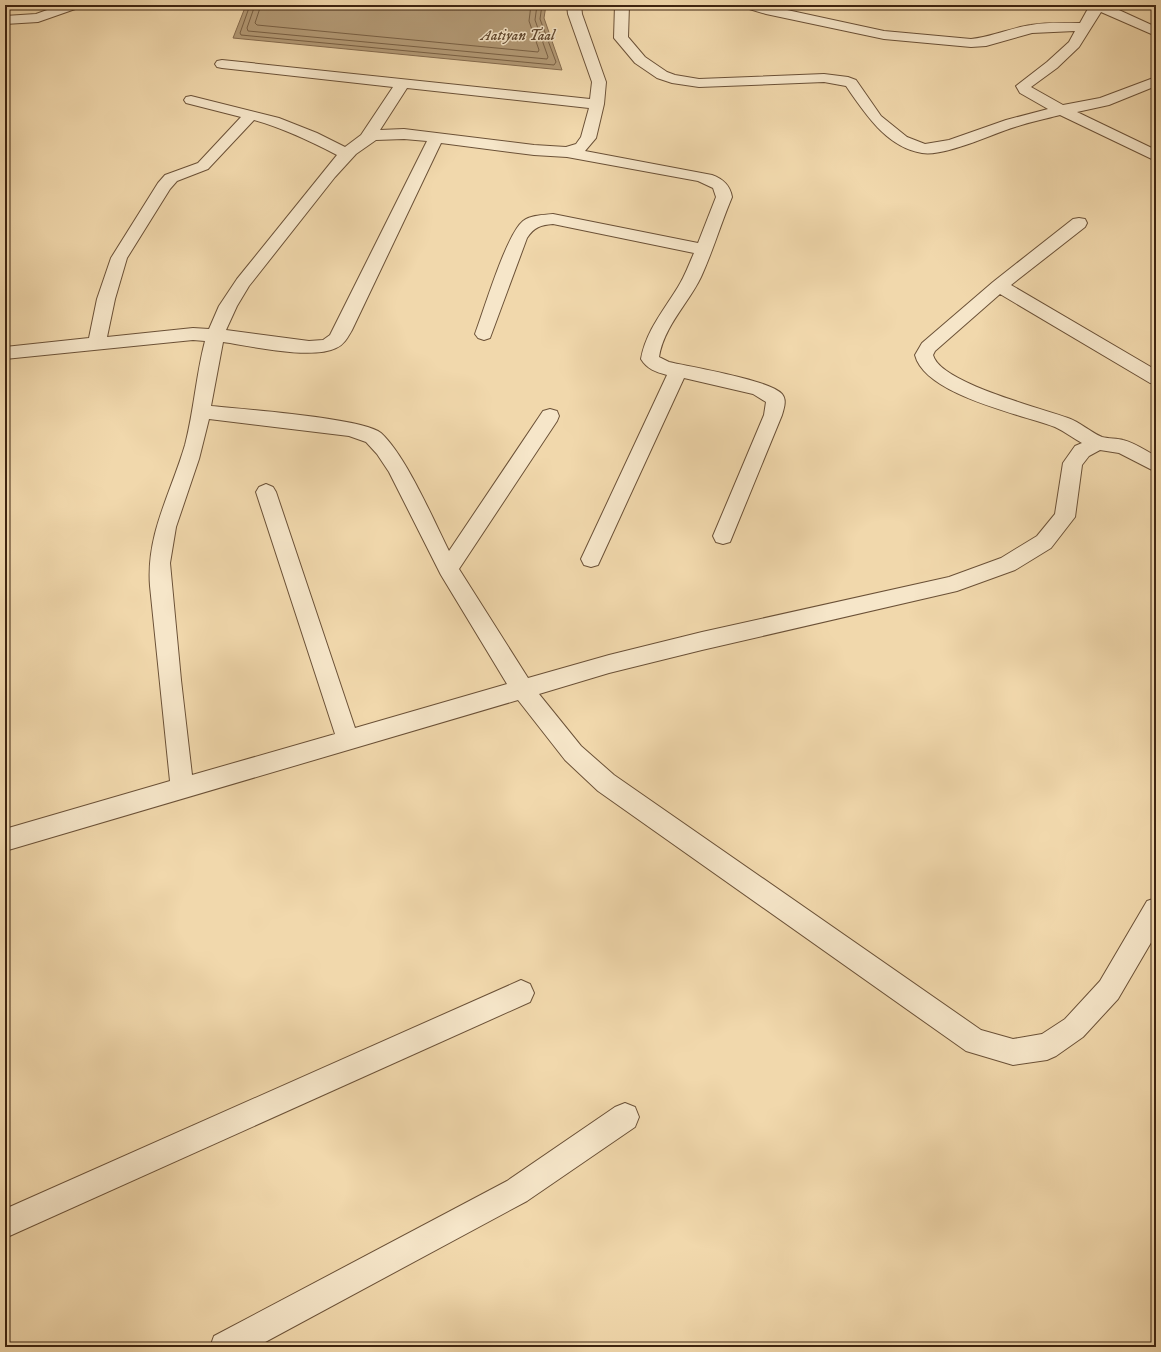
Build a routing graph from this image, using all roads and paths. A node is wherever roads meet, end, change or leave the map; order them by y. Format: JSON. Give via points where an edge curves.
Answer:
{"nodes":[{"id":1,"x":73,"y":5,"type":"edge"},
{"id":2,"x":574,"y":5,"type":"edge"},
{"id":3,"x":622,"y":5,"type":"edge"},
{"id":4,"x":751,"y":5,"type":"edge"},
{"id":5,"x":1098,"y":5,"type":"edge"},
{"id":6,"x":5,"y":20,"type":"edge"},
{"id":7,"x":1084,"y":27,"type":"junction"},
{"id":8,"x":1156,"y":31,"type":"edge"},
{"id":9,"x":222,"y":64,"type":"dead end"},
{"id":10,"x":1156,"y":81,"type":"edge"},
{"id":11,"x":403,"y":83,"type":"junction"},
{"id":12,"x":191,"y":100,"type":"dead end"},
{"id":13,"x":597,"y":104,"type":"junction"},
{"id":14,"x":1061,"y":110,"type":"junction"},
{"id":15,"x":251,"y":115,"type":"junction"},
{"id":16,"x":367,"y":138,"type":"junction"},
{"id":17,"x":436,"y":138,"type":"junction"},
{"id":18,"x":567,"y":152,"type":"junction"},
{"id":19,"x":348,"y":154,"type":"junction"},
{"id":20,"x":1156,"y":156,"type":"edge"},
{"id":21,"x":1079,"y":223,"type":"dead end"},
{"id":22,"x":703,"y":249,"type":"junction"},
{"id":23,"x":999,"y":286,"type":"junction"},
{"id":24,"x":484,"y":334,"type":"dead end"},
{"id":25,"x":216,"y":335,"type":"junction"},
{"id":26,"x":97,"y":343,"type":"junction"},
{"id":27,"x":5,"y":353,"type":"edge"},
{"id":28,"x":678,"y":371,"type":"junction"},
{"id":29,"x":1156,"y":378,"type":"edge"},
{"id":30,"x":200,"y":411,"type":"junction"},
{"id":31,"x":550,"y":416,"type":"dead end"},
{"id":32,"x":1098,"y":443,"type":"junction"},
{"id":33,"x":1156,"y":465,"type":"edge"},
{"id":34,"x":266,"y":492,"type":"dead end"},
{"id":35,"x":723,"y":536,"type":"dead end"},
{"id":36,"x":592,"y":559,"type":"dead end"},
{"id":37,"x":448,"y":569,"type":"junction"},
{"id":38,"x":523,"y":690,"type":"junction"},
{"id":39,"x":348,"y":740,"type":"junction"},
{"id":40,"x":182,"y":788,"type":"junction"},
{"id":41,"x":5,"y":840,"type":"edge"},
{"id":42,"x":1156,"y":910,"type":"edge"},
{"id":43,"x":521,"y":993,"type":"dead end"},
{"id":44,"x":625,"y":1117,"type":"dead end"},
{"id":45,"x":5,"y":1224,"type":"edge"},
{"id":46,"x":225,"y":1347,"type":"edge"}],
"edges":[{"from":1,"to":6,"type":"street","via":[[38,18]]},
{"from":2,"to":13,"type":"street","via":[[599,82]]},
{"from":3,"to":14,"type":"street","via":[[621,38],[640,60],[662,75],[699,83],[824,78],[843,80],[851,83],[870,111],[888,129],[902,140],[923,149],[933,149]]},
{"from":4,"to":7,"type":"street","via":[[884,35],[971,43],[986,42],[1044,27]]},
{"from":5,"to":7,"type":"street"},
{"from":5,"to":8,"type":"street"},
{"from":7,"to":14,"type":"street","via":[[1074,44],[1064,54],[1023,86],[1035,97]]},
{"from":9,"to":11,"type":"street"},
{"from":10,"to":14,"type":"street","via":[[1109,100]]},
{"from":11,"to":13,"type":"street"},
{"from":11,"to":16,"type":"street"},
{"from":12,"to":15,"type":"street"},
{"from":13,"to":18,"type":"street","via":[[588,138],[581,148]]},
{"from":14,"to":20,"type":"street"},
{"from":15,"to":19,"type":"street","via":[[288,126]]},
{"from":15,"to":26,"type":"street","via":[[203,166],[171,178],[160,192],[119,258],[106,299]]},
{"from":16,"to":17,"type":"street","via":[[382,134],[404,134]]},
{"from":16,"to":19,"type":"street"},
{"from":17,"to":18,"type":"street"},
{"from":17,"to":25,"type":"street","via":[[344,330],[333,344],[309,347]]},
{"from":18,"to":22,"type":"street","via":[[697,176],[720,185],[724,190],[724,197]]},
{"from":19,"to":25,"type":"street","via":[[248,277],[228,306]]},
{"from":21,"to":23,"type":"street"},
{"from":22,"to":24,"type":"street","via":[[553,219],[538,220],[528,224],[519,237]]},
{"from":22,"to":28,"type":"street","via":[[692,278],[650,351],[650,359],[655,364]]},
{"from":23,"to":29,"type":"street"},
{"from":23,"to":32,"type":"street","via":[[928,347],[924,355],[926,363],[934,371],[967,390],[1063,423]]},
{"from":25,"to":26,"type":"street","via":[[164,336]]},
{"from":25,"to":30,"type":"street","via":[[207,368]]},
{"from":26,"to":27,"type":"street"},
{"from":28,"to":35,"type":"street","via":[[758,389],[775,398],[773,415]]},
{"from":28,"to":36,"type":"street"},
{"from":30,"to":37,"type":"street","via":[[350,429],[373,437],[397,469]]},
{"from":30,"to":40,"type":"street","via":[[195,442],[185,476],[171,507],[160,558],[166,655]]},
{"from":31,"to":37,"type":"street"},
{"from":32,"to":33,"type":"street","via":[[1123,447]]},
{"from":32,"to":38,"type":"street","via":[[1082,451],[1073,463],[1065,517],[1044,542],[1008,564],[950,585],[694,643],[609,664]]},
{"from":34,"to":39,"type":"street"},
{"from":37,"to":38,"type":"street"},
{"from":38,"to":39,"type":"street"},
{"from":38,"to":42,"type":"street","via":[[573,753],[606,783],[975,1042],[1013,1052],[1047,1047],[1074,1028],[1109,990]]},
{"from":39,"to":40,"type":"street"},
{"from":40,"to":41,"type":"street"},
{"from":43,"to":45,"type":"street"},
{"from":44,"to":46,"type":"street","via":[[517,1191]]}]}
